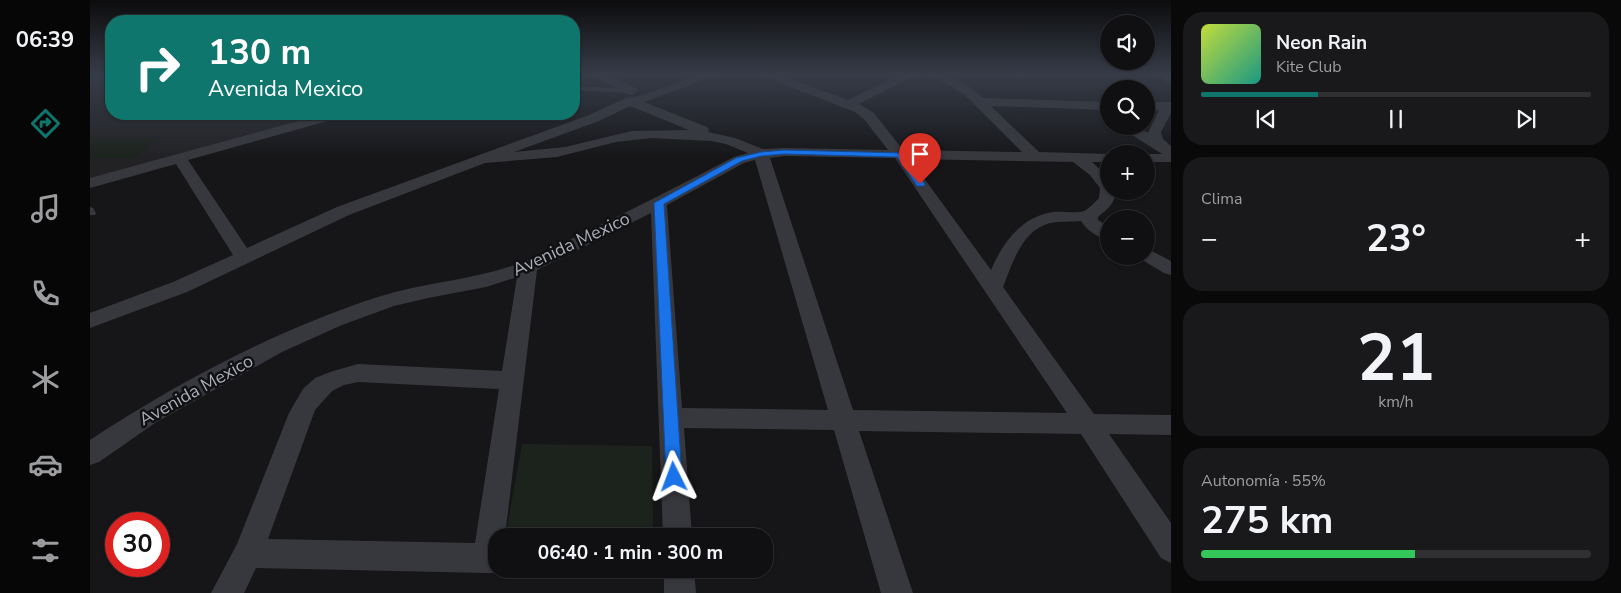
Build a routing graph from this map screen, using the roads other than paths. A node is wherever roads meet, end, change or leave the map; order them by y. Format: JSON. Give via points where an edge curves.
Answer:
{"nodes":[{"id":1,"x":980,"y":102,"type":"edge"},
{"id":2,"x":620,"y":103,"type":"edge"},
{"id":3,"x":646,"y":103,"type":"edge"},
{"id":4,"x":847,"y":103,"type":"edge"},
{"id":5,"x":1004,"y":103,"type":"edge"},
{"id":6,"x":850,"y":104,"type":"joint"},
{"id":7,"x":1088,"y":105,"type":"junction"},
{"id":8,"x":1100,"y":106,"type":"edge"},
{"id":9,"x":1155,"y":106,"type":"edge"},
{"id":10,"x":1170,"y":106,"type":"edge"},
{"id":11,"x":1100,"y":111,"type":"edge"},
{"id":12,"x":316,"y":120,"type":"edge"},
{"id":13,"x":1139,"y":135,"type":"edge"},
{"id":14,"x":733,"y":141,"type":"junction"},
{"id":15,"x":761,"y":154,"type":"junction"},
{"id":16,"x":1168,"y":154,"type":"edge"},
{"id":17,"x":900,"y":155,"type":"junction"},
{"id":18,"x":1155,"y":156,"type":"edge"},
{"id":19,"x":1035,"y":157,"type":"junction"},
{"id":20,"x":1076,"y":157,"type":"junction"},
{"id":21,"x":1100,"y":158,"type":"edge"},
{"id":22,"x":180,"y":159,"type":"junction"},
{"id":23,"x":485,"y":159,"type":"junction"},
{"id":24,"x":90,"y":184,"type":"edge"},
{"id":25,"x":659,"y":203,"type":"junction"},
{"id":26,"x":1089,"y":216,"type":"junction"},
{"id":27,"x":1100,"y":229,"type":"edge"},
{"id":28,"x":244,"y":257,"type":"junction"},
{"id":29,"x":1155,"y":259,"type":"edge"},
{"id":30,"x":528,"y":266,"type":"junction"},
{"id":31,"x":1171,"y":269,"type":"edge"},
{"id":32,"x":992,"y":288,"type":"junction"},
{"id":33,"x":90,"y":321,"type":"edge"},
{"id":34,"x":512,"y":381,"type":"junction"},
{"id":35,"x":671,"y":418,"type":"junction"},
{"id":36,"x":843,"y":419,"type":"junction"},
{"id":37,"x":1087,"y":423,"type":"junction"},
{"id":38,"x":1171,"y":425,"type":"edge"},
{"id":39,"x":90,"y":454,"type":"edge"},
{"id":40,"x":495,"y":528,"type":"edge"},
{"id":41,"x":677,"y":528,"type":"edge"},
{"id":42,"x":1171,"y":548,"type":"edge"},
{"id":43,"x":248,"y":553,"type":"junction"},
{"id":44,"x":488,"y":558,"type":"edge"},
{"id":45,"x":679,"y":578,"type":"edge"},
{"id":46,"x":227,"y":593,"type":"edge"},
{"id":47,"x":680,"y":593,"type":"edge"},
{"id":48,"x":897,"y":593,"type":"edge"}],
"edges":[{"from":1,"to":19,"type":"street"},
{"from":2,"to":23,"type":"street","via":[[594,118]]},
{"from":3,"to":14,"type":"street"},
{"from":4,"to":6,"type":"street"},
{"from":5,"to":7,"type":"street"},
{"from":6,"to":17,"type":"street","via":[[869,116]]},
{"from":7,"to":8,"type":"street"},
{"from":7,"to":11,"type":"street"},
{"from":9,"to":10,"type":"street"},
{"from":10,"to":16,"type":"street","via":[[1154,132]]},
{"from":12,"to":22,"type":"street"},
{"from":13,"to":16,"type":"street"},
{"from":14,"to":15,"type":"street","via":[[752,147]]},
{"from":14,"to":23,"type":"street","via":[[656,133],[617,138],[557,153]]},
{"from":15,"to":17,"type":"street","name":"Avenida Mexico"},
{"from":15,"to":25,"type":"street","name":"Avenida Mexico","via":[[739,160]]},
{"from":15,"to":36,"type":"street"},
{"from":16,"to":18,"type":"street"},
{"from":17,"to":19,"type":"street","name":"Avenida Mexico"},
{"from":17,"to":32,"type":"street"},
{"from":19,"to":20,"type":"street","name":"Avenida Mexico"},
{"from":20,"to":21,"type":"street","name":"Avenida Mexico"},
{"from":20,"to":26,"type":"street","via":[[1108,187],[1107,200]]},
{"from":22,"to":24,"type":"street"},
{"from":22,"to":28,"type":"street"},
{"from":23,"to":28,"type":"street","via":[[343,211]]},
{"from":25,"to":30,"type":"street","name":"Avenida Mexico"},
{"from":25,"to":35,"type":"street"},
{"from":26,"to":27,"type":"street","via":[[1090,222]]},
{"from":26,"to":32,"type":"street","via":[[1035,222],[1007,253]]},
{"from":28,"to":33,"type":"street","via":[[180,287]]},
{"from":29,"to":31,"type":"street"},
{"from":30,"to":34,"type":"street"},
{"from":30,"to":39,"type":"street","name":"Avenida Mexico","via":[[486,281],[428,290],[388,302],[274,346],[146,416]]},
{"from":32,"to":37,"type":"street"},
{"from":34,"to":40,"type":"street"},
{"from":34,"to":43,"type":"street","via":[[358,373],[337,377],[320,386],[308,398],[301,413]]},
{"from":35,"to":36,"type":"street"},
{"from":35,"to":41,"type":"street"},
{"from":36,"to":37,"type":"street"},
{"from":36,"to":48,"type":"street"},
{"from":37,"to":38,"type":"street"},
{"from":37,"to":42,"type":"street"},
{"from":43,"to":44,"type":"street"},
{"from":43,"to":46,"type":"street"},
{"from":45,"to":47,"type":"street"}]}
